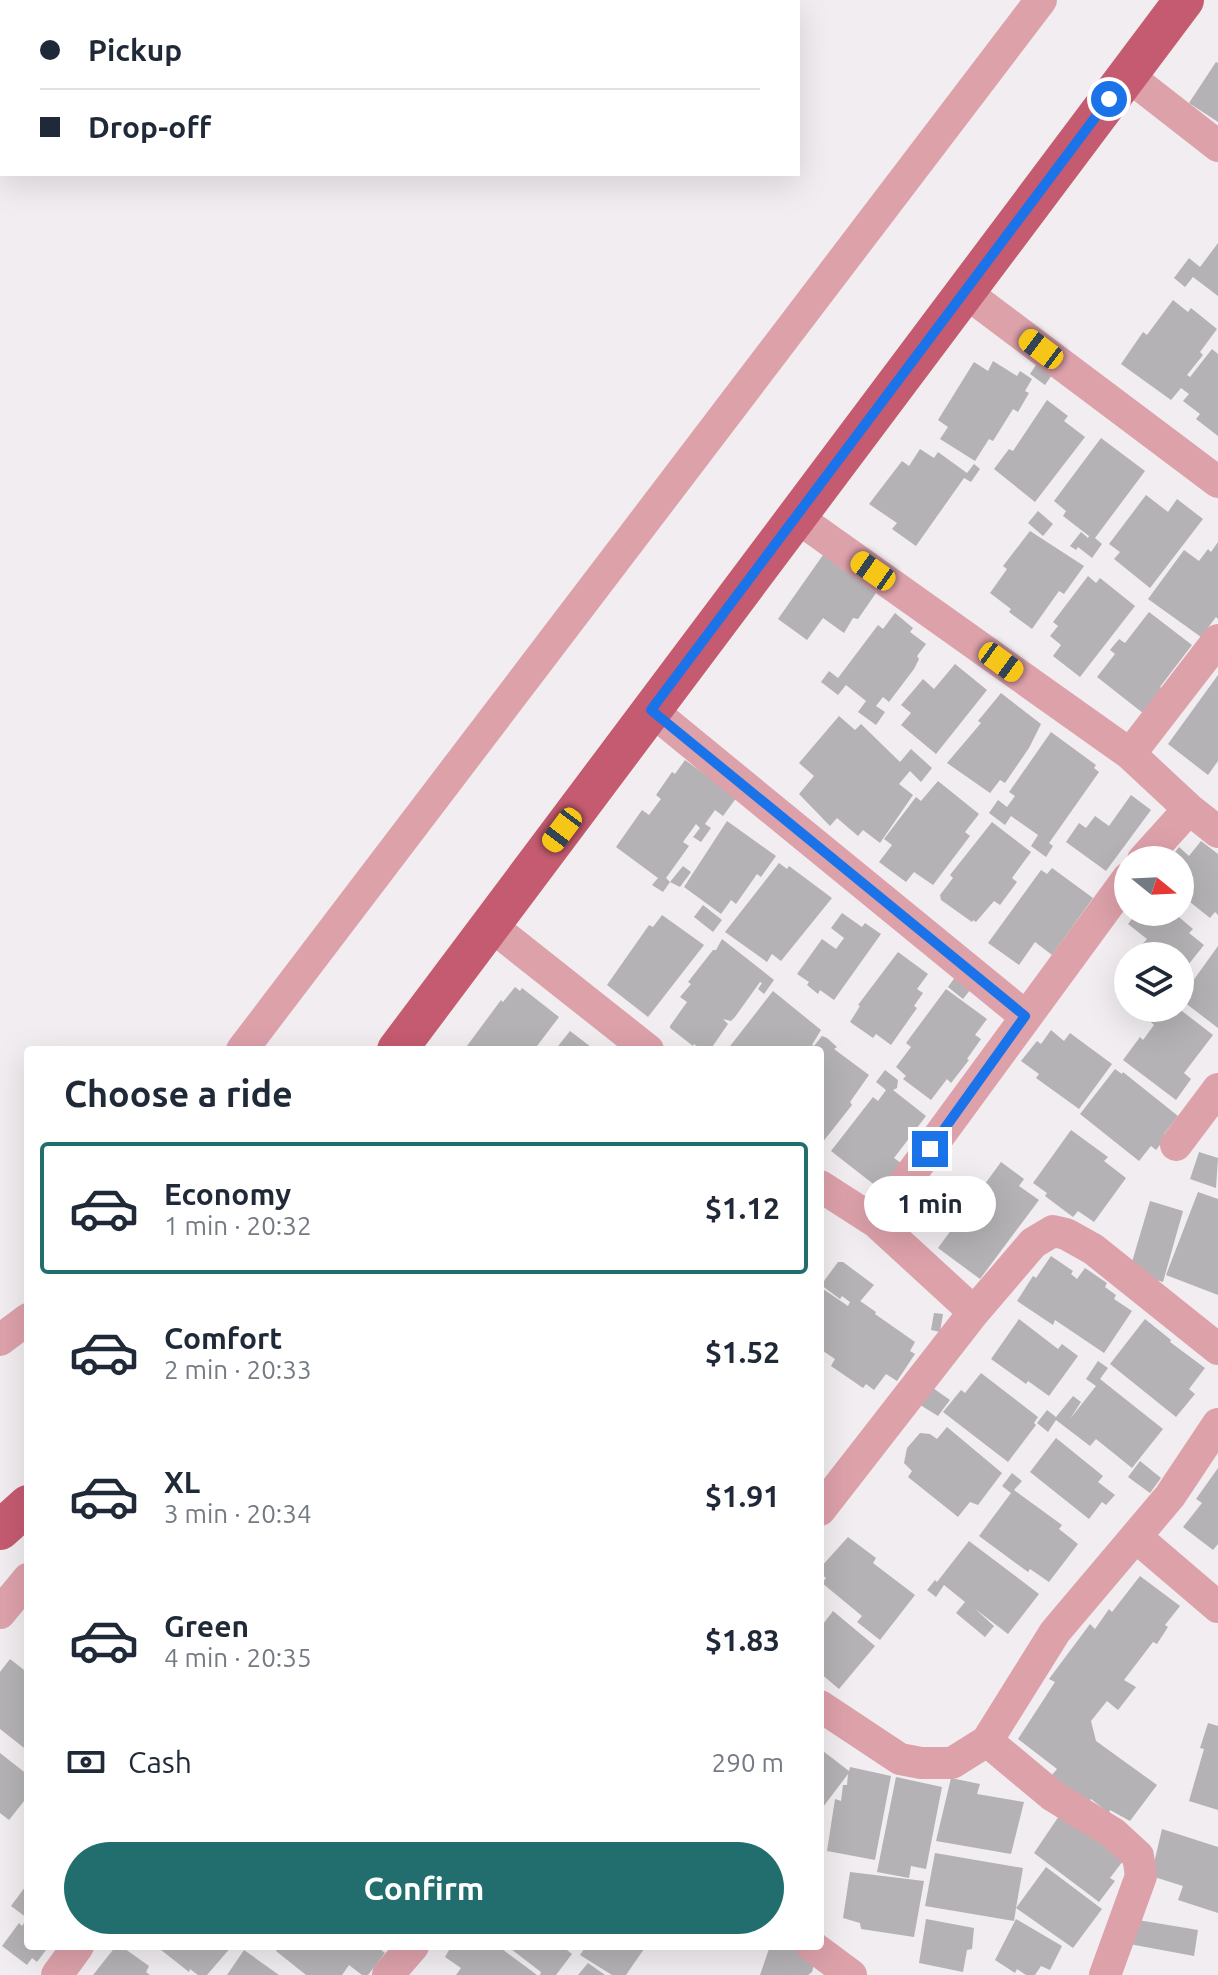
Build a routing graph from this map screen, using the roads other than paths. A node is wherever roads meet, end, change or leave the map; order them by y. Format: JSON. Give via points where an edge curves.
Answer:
{"nodes":[{"id":1,"x":1041,"y":0,"type":"edge"},
{"id":2,"x":1184,"y":0,"type":"edge"},
{"id":3,"x":1127,"y":75,"type":"junction"},
{"id":4,"x":1218,"y":146,"type":"edge"},
{"id":5,"x":965,"y":292,"type":"junction"},
{"id":6,"x":1218,"y":482,"type":"edge"},
{"id":7,"x":795,"y":516,"type":"junction"},
{"id":8,"x":1218,"y":640,"type":"edge"},
{"id":9,"x":651,"y":710,"type":"junction"},
{"id":10,"x":1130,"y":754,"type":"junction"},
{"id":11,"x":1189,"y":809,"type":"junction"},
{"id":12,"x":1218,"y":832,"type":"edge"},
{"id":13,"x":1156,"y":846,"type":"edge"},
{"id":14,"x":1114,"y":897,"type":"edge"},
{"id":15,"x":490,"y":925,"type":"junction"},
{"id":16,"x":1025,"y":1016,"type":"junction"},
{"id":17,"x":245,"y":1046,"type":"edge"},
{"id":18,"x":400,"y":1046,"type":"edge"},
{"id":19,"x":643,"y":1046,"type":"edge"},
{"id":20,"x":1218,"y":1089,"type":"edge"},
{"id":21,"x":1176,"y":1145,"type":"dead end"},
{"id":22,"x":824,"y":1189,"type":"edge"},
{"id":23,"x":876,"y":1222,"type":"junction"},
{"id":24,"x":974,"y":1312,"type":"junction"},
{"id":25,"x":24,"y":1322,"type":"edge"},
{"id":26,"x":0,"y":1340,"type":"edge"},
{"id":27,"x":1218,"y":1349,"type":"edge"},
{"id":28,"x":1218,"y":1424,"type":"edge"},
{"id":29,"x":824,"y":1505,"type":"edge"},
{"id":30,"x":24,"y":1509,"type":"edge"},
{"id":31,"x":0,"y":1530,"type":"edge"},
{"id":32,"x":1136,"y":1537,"type":"junction"},
{"id":33,"x":24,"y":1584,"type":"edge"},
{"id":34,"x":1218,"y":1607,"type":"edge"},
{"id":35,"x":0,"y":1613,"type":"edge"},
{"id":36,"x":824,"y":1709,"type":"edge"},
{"id":37,"x":987,"y":1741,"type":"junction"},
{"id":38,"x":75,"y":1950,"type":"edge"},
{"id":39,"x":410,"y":1950,"type":"edge"},
{"id":40,"x":817,"y":1950,"type":"edge"},
{"id":41,"x":57,"y":1975,"type":"edge"},
{"id":42,"x":388,"y":1975,"type":"edge"},
{"id":43,"x":851,"y":1975,"type":"edge"},
{"id":44,"x":1105,"y":1975,"type":"edge"}],
"edges":[{"from":1,"to":17,"type":"street"},
{"from":2,"to":3,"type":"main road"},
{"from":3,"to":4,"type":"street"},
{"from":3,"to":5,"type":"main road"},
{"from":5,"to":6,"type":"street"},
{"from":5,"to":7,"type":"main road"},
{"from":7,"to":9,"type":"main road"},
{"from":7,"to":10,"type":"street"},
{"from":8,"to":10,"type":"street"},
{"from":9,"to":15,"type":"main road"},
{"from":9,"to":16,"type":"street"},
{"from":10,"to":11,"type":"street"},
{"from":11,"to":12,"type":"street"},
{"from":11,"to":13,"type":"street"},
{"from":14,"to":16,"type":"street"},
{"from":15,"to":18,"type":"main road"},
{"from":15,"to":19,"type":"street"},
{"from":16,"to":23,"type":"street"},
{"from":20,"to":21,"type":"street"},
{"from":22,"to":23,"type":"street"},
{"from":23,"to":24,"type":"street"},
{"from":24,"to":27,"type":"street","via":[[1033,1243],[1053,1231],[1093,1249]]},
{"from":24,"to":29,"type":"street"},
{"from":25,"to":26,"type":"street"},
{"from":28,"to":32,"type":"street"},
{"from":30,"to":31,"type":"main road"},
{"from":32,"to":34,"type":"street"},
{"from":32,"to":37,"type":"street","via":[[1055,1632]]},
{"from":33,"to":35,"type":"street"},
{"from":36,"to":37,"type":"street","via":[[900,1759],[952,1763]]},
{"from":37,"to":44,"type":"street","via":[[1138,1856],[1141,1876]]},
{"from":38,"to":41,"type":"street"},
{"from":39,"to":42,"type":"street"},
{"from":40,"to":43,"type":"street"}]}
